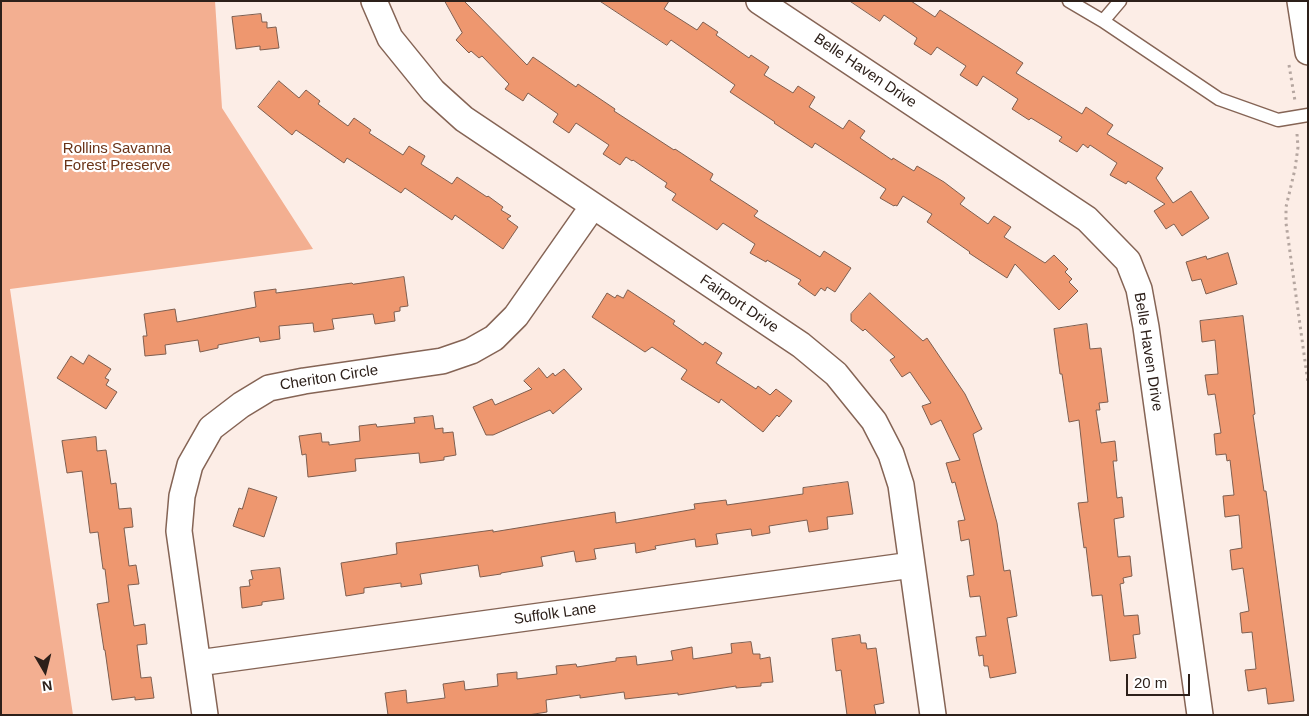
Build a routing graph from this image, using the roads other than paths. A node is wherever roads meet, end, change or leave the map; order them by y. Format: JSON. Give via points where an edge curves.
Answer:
{"nodes":[{"id":1,"x":374,"y":1,"type":"edge"},
{"id":2,"x":760,"y":1,"type":"edge"},
{"id":3,"x":1069,"y":1,"type":"edge"},
{"id":4,"x":1120,"y":1,"type":"edge"},
{"id":5,"x":1300,"y":1,"type":"edge"},
{"id":6,"x":1103,"y":21,"type":"junction"},
{"id":7,"x":1298,"y":57,"type":"edge"},
{"id":8,"x":1302,"y":116,"type":"edge"},
{"id":9,"x":593,"y":206,"type":"junction"},
{"id":10,"x":912,"y":565,"type":"junction"},
{"id":11,"x":198,"y":663,"type":"junction"},
{"id":12,"x":205,"y":715,"type":"edge"},
{"id":13,"x":932,"y":715,"type":"edge"},
{"id":14,"x":1200,"y":715,"type":"edge"}],
"edges":[{"from":1,"to":9,"type":"street","name":"Fairport Drive","via":[[390,38],[433,90],[472,124]]},
{"from":2,"to":14,"type":"street","name":"Belle Haven Drive","via":[[1087,219],[1128,261],[1139,289],[1146,327]]},
{"from":3,"to":6,"type":"lane"},
{"from":4,"to":6,"type":"lane"},
{"from":5,"to":7,"type":"street"},
{"from":6,"to":8,"type":"lane","via":[[1219,99],[1278,120]]},
{"from":9,"to":10,"type":"street","name":"Fairport Drive","via":[[801,345],[836,374],[874,421],[891,454],[901,485]]},
{"from":9,"to":11,"type":"street","name":"Cheriton Circle","via":[[516,316],[494,338],[472,351],[442,361],[269,388],[211,428],[190,465],[182,496],[179,531]]},
{"from":10,"to":11,"type":"street","name":"Suffolk Lane"},
{"from":10,"to":13,"type":"street","name":"Fairport Drive"},
{"from":11,"to":12,"type":"street","name":"Cheriton Circle"}]}
